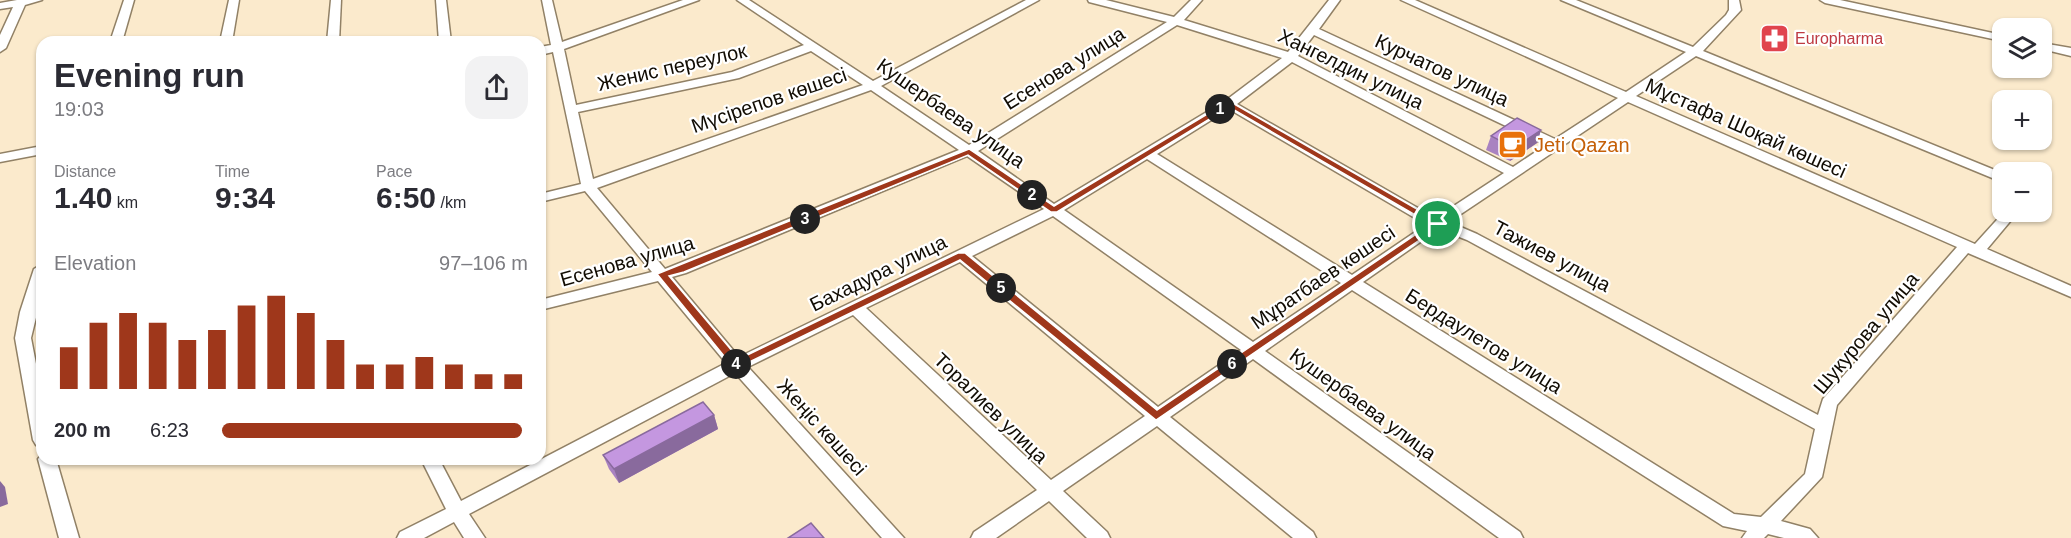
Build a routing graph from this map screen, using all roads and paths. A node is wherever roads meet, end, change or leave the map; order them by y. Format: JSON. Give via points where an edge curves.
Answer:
{"nodes":[{"id":1,"x":37,"y":0,"type":"edge"},
{"id":2,"x":129,"y":0,"type":"edge"},
{"id":3,"x":234,"y":0,"type":"edge"},
{"id":4,"x":336,"y":0,"type":"edge"},
{"id":5,"x":441,"y":0,"type":"edge"},
{"id":6,"x":546,"y":0,"type":"edge"},
{"id":7,"x":694,"y":0,"type":"edge"},
{"id":8,"x":742,"y":0,"type":"edge"},
{"id":9,"x":1034,"y":0,"type":"edge"},
{"id":10,"x":1093,"y":0,"type":"edge"},
{"id":11,"x":1197,"y":0,"type":"edge"},
{"id":12,"x":1335,"y":0,"type":"edge"},
{"id":13,"x":1406,"y":0,"type":"edge"},
{"id":14,"x":1566,"y":0,"type":"edge"},
{"id":15,"x":1734,"y":0,"type":"edge"},
{"id":16,"x":1825,"y":0,"type":"edge"},
{"id":17,"x":22,"y":1,"type":"edge"},
{"id":18,"x":0,"y":6,"type":"edge"},
{"id":19,"x":1176,"y":21,"type":"junction"},
{"id":20,"x":1312,"y":30,"type":"junction"},
{"id":21,"x":118,"y":36,"type":"edge"},
{"id":22,"x":227,"y":36,"type":"edge"},
{"id":23,"x":333,"y":36,"type":"edge"},
{"id":24,"x":444,"y":36,"type":"edge"},
{"id":25,"x":1992,"y":36,"type":"edge"},
{"id":26,"x":813,"y":46,"type":"junction"},
{"id":27,"x":558,"y":47,"type":"junction"},
{"id":28,"x":2052,"y":47,"type":"edge"},
{"id":29,"x":0,"y":48,"type":"edge"},
{"id":30,"x":546,"y":50,"type":"edge"},
{"id":31,"x":1696,"y":51,"type":"junction"},
{"id":32,"x":2071,"y":52,"type":"edge"},
{"id":33,"x":1291,"y":57,"type":"junction"},
{"id":34,"x":874,"y":86,"type":"junction"},
{"id":35,"x":1628,"y":98,"type":"junction"},
{"id":36,"x":1229,"y":104,"type":"junction"},
{"id":37,"x":572,"y":110,"type":"junction"},
{"id":38,"x":1556,"y":145,"type":"junction"},
{"id":39,"x":36,"y":151,"type":"edge"},
{"id":40,"x":969,"y":151,"type":"junction"},
{"id":41,"x":1148,"y":154,"type":"junction"},
{"id":42,"x":0,"y":158,"type":"edge"},
{"id":43,"x":1515,"y":173,"type":"junction"},
{"id":44,"x":1992,"y":174,"type":"edge"},
{"id":45,"x":588,"y":186,"type":"junction"},
{"id":46,"x":546,"y":196,"type":"edge"},
{"id":47,"x":1054,"y":210,"type":"junction"},
{"id":48,"x":2000,"y":222,"type":"edge"},
{"id":49,"x":1438,"y":224,"type":"junction"},
{"id":50,"x":1971,"y":249,"type":"junction"},
{"id":51,"x":961,"y":255,"type":"junction"},
{"id":52,"x":662,"y":274,"type":"junction"},
{"id":53,"x":1352,"y":283,"type":"junction"},
{"id":54,"x":2071,"y":292,"type":"edge"},
{"id":55,"x":546,"y":303,"type":"edge"},
{"id":56,"x":855,"y":307,"type":"junction"},
{"id":57,"x":35,"y":311,"type":"edge"},
{"id":58,"x":1253,"y":350,"type":"junction"},
{"id":59,"x":737,"y":364,"type":"junction"},
{"id":60,"x":36,"y":408,"type":"edge"},
{"id":61,"x":1156,"y":416,"type":"junction"},
{"id":62,"x":1824,"y":426,"type":"junction"},
{"id":63,"x":49,"y":465,"type":"edge"},
{"id":64,"x":433,"y":465,"type":"edge"},
{"id":65,"x":546,"y":465,"type":"edge"},
{"id":66,"x":546,"y":465,"type":"edge"},
{"id":67,"x":1048,"y":491,"type":"junction"},
{"id":68,"x":457,"y":512,"type":"junction"},
{"id":69,"x":1764,"y":525,"type":"junction"},
{"id":70,"x":69,"y":538,"type":"edge"},
{"id":71,"x":407,"y":538,"type":"edge"},
{"id":72,"x":475,"y":538,"type":"edge"},
{"id":73,"x":894,"y":538,"type":"edge"},
{"id":74,"x":981,"y":538,"type":"edge"},
{"id":75,"x":1100,"y":538,"type":"edge"},
{"id":76,"x":1306,"y":538,"type":"edge"},
{"id":77,"x":1513,"y":538,"type":"edge"},
{"id":78,"x":1752,"y":538,"type":"edge"},
{"id":79,"x":1808,"y":538,"type":"edge"}],
"edges":[{"from":1,"to":17,"type":"street"},
{"from":2,"to":21,"type":"street"},
{"from":3,"to":22,"type":"street"},
{"from":4,"to":23,"type":"street"},
{"from":5,"to":24,"type":"street"},
{"from":6,"to":27,"type":"street","name":"Жеңіс көшесі"},
{"from":7,"to":27,"type":"street"},
{"from":8,"to":26,"type":"street","name":"Кушербаева улица"},
{"from":9,"to":34,"type":"street","name":"Мүсірепов көшесі"},
{"from":10,"to":19,"type":"street","name":"Хангелдин улица"},
{"from":11,"to":19,"type":"street","name":"Есенова улица"},
{"from":12,"to":20,"type":"street","name":"Бахадура улица"},
{"from":13,"to":35,"type":"street","name":"Мұстафа Шоқай көшесі"},
{"from":14,"to":31,"type":"street"},
{"from":15,"to":31,"type":"street","name":"Мұратбаев көшесі","via":[[1735,10]]},
{"from":16,"to":25,"type":"street"},
{"from":17,"to":18,"type":"street"},
{"from":17,"to":29,"type":"street"},
{"from":19,"to":33,"type":"street","name":"Хангелдин улица"},
{"from":19,"to":40,"type":"street","name":"Есенова улица"},
{"from":20,"to":33,"type":"street","name":"Бахадура улица"},
{"from":20,"to":38,"type":"street","name":"Курчатов улица"},
{"from":26,"to":34,"type":"street","name":"Кушербаева улица"},
{"from":26,"to":37,"type":"street","name":"Женис переулок","via":[[735,75]]},
{"from":27,"to":30,"type":"street"},
{"from":27,"to":37,"type":"street","name":"Жеңіс көшесі"},
{"from":28,"to":32,"type":"street"},
{"from":31,"to":35,"type":"street","name":"Мұратбаев көшесі"},
{"from":31,"to":44,"type":"street"},
{"from":33,"to":36,"type":"street","name":"Бахадура улица"},
{"from":33,"to":43,"type":"street","name":"Хангелдин улица"},
{"from":34,"to":40,"type":"street","name":"Кушербаева улица"},
{"from":34,"to":45,"type":"street","name":"Мүсірепов көшесі"},
{"from":35,"to":38,"type":"street","name":"Мұратбаев көшесі"},
{"from":35,"to":50,"type":"street","name":"Мұстафа Шоқай көшесі"},
{"from":36,"to":41,"type":"street","name":"Бахадура улица"},
{"from":36,"to":49,"type":"street","name":"Тажиев улица"},
{"from":37,"to":45,"type":"street","name":"Жеңіс көшесі"},
{"from":38,"to":43,"type":"street","name":"Мұратбаев көшесі"},
{"from":39,"to":42,"type":"street"},
{"from":40,"to":47,"type":"street","name":"Кушербаева улица"},
{"from":40,"to":52,"type":"street","name":"Есенова улица","via":[[681,270]]},
{"from":41,"to":47,"type":"street","name":"Бахадура улица"},
{"from":41,"to":53,"type":"street","name":"Бердаулетов улица"},
{"from":43,"to":49,"type":"street","name":"Мұратбаев көшесі"},
{"from":45,"to":46,"type":"street","name":"Мүсірепов көшесі"},
{"from":45,"to":52,"type":"street","name":"Жеңіс көшесі"},
{"from":47,"to":51,"type":"street","name":"Бахадура улица"},
{"from":47,"to":58,"type":"street","name":"Кушербаева улица"},
{"from":48,"to":50,"type":"street","name":"Шукурова улица"},
{"from":49,"to":53,"type":"street","name":"Мұратбаев көшесі"},
{"from":49,"to":62,"type":"street","name":"Тажиев улица","via":[[1472,237]]},
{"from":50,"to":54,"type":"street","name":"Мұстафа Шоқай көшесі"},
{"from":50,"to":62,"type":"street","name":"Шукурова улица","via":[[1829,403]]},
{"from":51,"to":56,"type":"street","name":"Бахадура улица"},
{"from":51,"to":61,"type":"street"},
{"from":52,"to":55,"type":"street","name":"Есенова улица"},
{"from":52,"to":59,"type":"street","name":"Жеңіс көшесі"},
{"from":53,"to":58,"type":"street","name":"Мұратбаев көшесі"},
{"from":53,"to":69,"type":"street","name":"Бердаулетов улица","via":[[1730,521]]},
{"from":56,"to":59,"type":"street","name":"Бахадура улица"},
{"from":56,"to":67,"type":"street","name":"Торалиев улица"},
{"from":57,"to":60,"type":"street","via":[[23,338]]},
{"from":58,"to":61,"type":"street","name":"Мұратбаев көшесі"},
{"from":58,"to":77,"type":"street","name":"Кушербаева улица"},
{"from":59,"to":66,"type":"street","name":"Бахадура улица"},
{"from":59,"to":73,"type":"street","name":"Жеңіс көшесі"},
{"from":61,"to":67,"type":"street","name":"Мұратбаев көшесі"},
{"from":61,"to":76,"type":"street"},
{"from":62,"to":69,"type":"street","name":"Шукурова улица","via":[[1813,477]]},
{"from":63,"to":70,"type":"street"},
{"from":64,"to":68,"type":"street"},
{"from":65,"to":68,"type":"street","name":"Бахадура улица"},
{"from":67,"to":74,"type":"street","name":"Мұратбаев көшесі"},
{"from":67,"to":75,"type":"street","name":"Торалиев улица"},
{"from":68,"to":71,"type":"street","name":"Бахадура улица"},
{"from":68,"to":72,"type":"street"},
{"from":69,"to":78,"type":"street","name":"Шукурова улица"},
{"from":69,"to":79,"type":"street","name":"Бердаулетов улица"}]}
